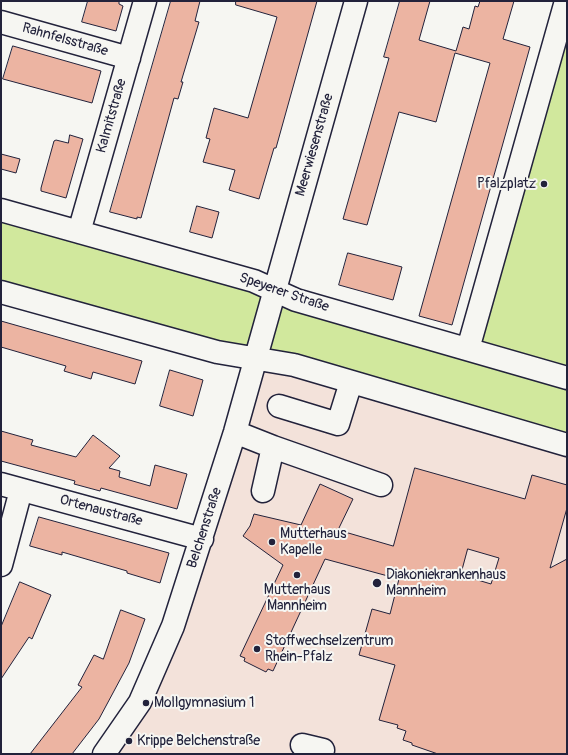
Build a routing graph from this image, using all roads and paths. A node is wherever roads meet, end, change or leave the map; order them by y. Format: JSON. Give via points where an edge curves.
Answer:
{"nodes":[{"id":1,"x":145,"y":1,"type":"edge"},
{"id":2,"x":356,"y":1,"type":"edge"},
{"id":3,"x":566,"y":1,"type":"edge"},
{"id":4,"x":1,"y":22,"type":"edge"},
{"id":5,"x":129,"y":58,"type":"junction"},
{"id":6,"x":1,"y":210,"type":"edge"},
{"id":7,"x":79,"y":232,"type":"junction"},
{"id":8,"x":274,"y":289,"type":"junction"},
{"id":9,"x":1,"y":292,"type":"edge"},
{"id":10,"x":468,"y":349,"type":"junction"},
{"id":11,"x":255,"y":358,"type":"junction"},
{"id":12,"x":567,"y":378,"type":"edge"},
{"id":13,"x":350,"y":382,"type":"junction"},
{"id":14,"x":279,"y":406,"type":"dead end"},
{"id":15,"x":235,"y":432,"type":"junction"},
{"id":16,"x":567,"y":445,"type":"edge"},
{"id":17,"x":273,"y":447,"type":"junction"},
{"id":18,"x":381,"y":485,"type":"dead end"},
{"id":19,"x":11,"y":487,"type":"edge"},
{"id":20,"x":263,"y":491,"type":"dead end"},
{"id":21,"x":202,"y":539,"type":"junction"},
{"id":22,"x":1,"y":565,"type":"edge"},
{"id":23,"x":302,"y":745,"type":"dead end"},
{"id":24,"x":323,"y":750,"type":"dead end"},
{"id":25,"x":104,"y":754,"type":"edge"}],
"edges":[{"from":1,"to":5,"type":"street","name":"Kalmitstraße"},
{"from":2,"to":8,"type":"street","name":"Meerwiesenstraße"},
{"from":3,"to":10,"type":"street"},
{"from":4,"to":5,"type":"street","name":"Rahnfelsstraße"},
{"from":5,"to":7,"type":"street","name":"Kalmitstraße"},
{"from":6,"to":7,"type":"street","name":"Speyerer Straße"},
{"from":7,"to":8,"type":"street","name":"Speyerer Straße","via":[[254,281]]},
{"from":8,"to":10,"type":"street","name":"Speyerer Straße","via":[[296,300]]},
{"from":8,"to":11,"type":"street","name":"Belchenstraße"},
{"from":9,"to":11,"type":"street","via":[[217,352]]},
{"from":10,"to":12,"type":"street","name":"Speyerer Straße"},
{"from":11,"to":13,"type":"street","via":[[294,365]]},
{"from":11,"to":15,"type":"street","name":"Belchenstraße"},
{"from":13,"to":14,"type":"street","via":[[338,424]]},
{"from":13,"to":16,"type":"street"},
{"from":15,"to":17,"type":"street"},
{"from":15,"to":21,"type":"street","name":"Belchenstraße"},
{"from":17,"to":18,"type":"street"},
{"from":17,"to":20,"type":"street"},
{"from":19,"to":21,"type":"street","name":"Ortenaustraße"},
{"from":19,"to":22,"type":"street"},
{"from":21,"to":25,"type":"street","name":"Belchenstraße","via":[[154,673],[140,702]]},
{"from":23,"to":24,"type":"street"}]}
